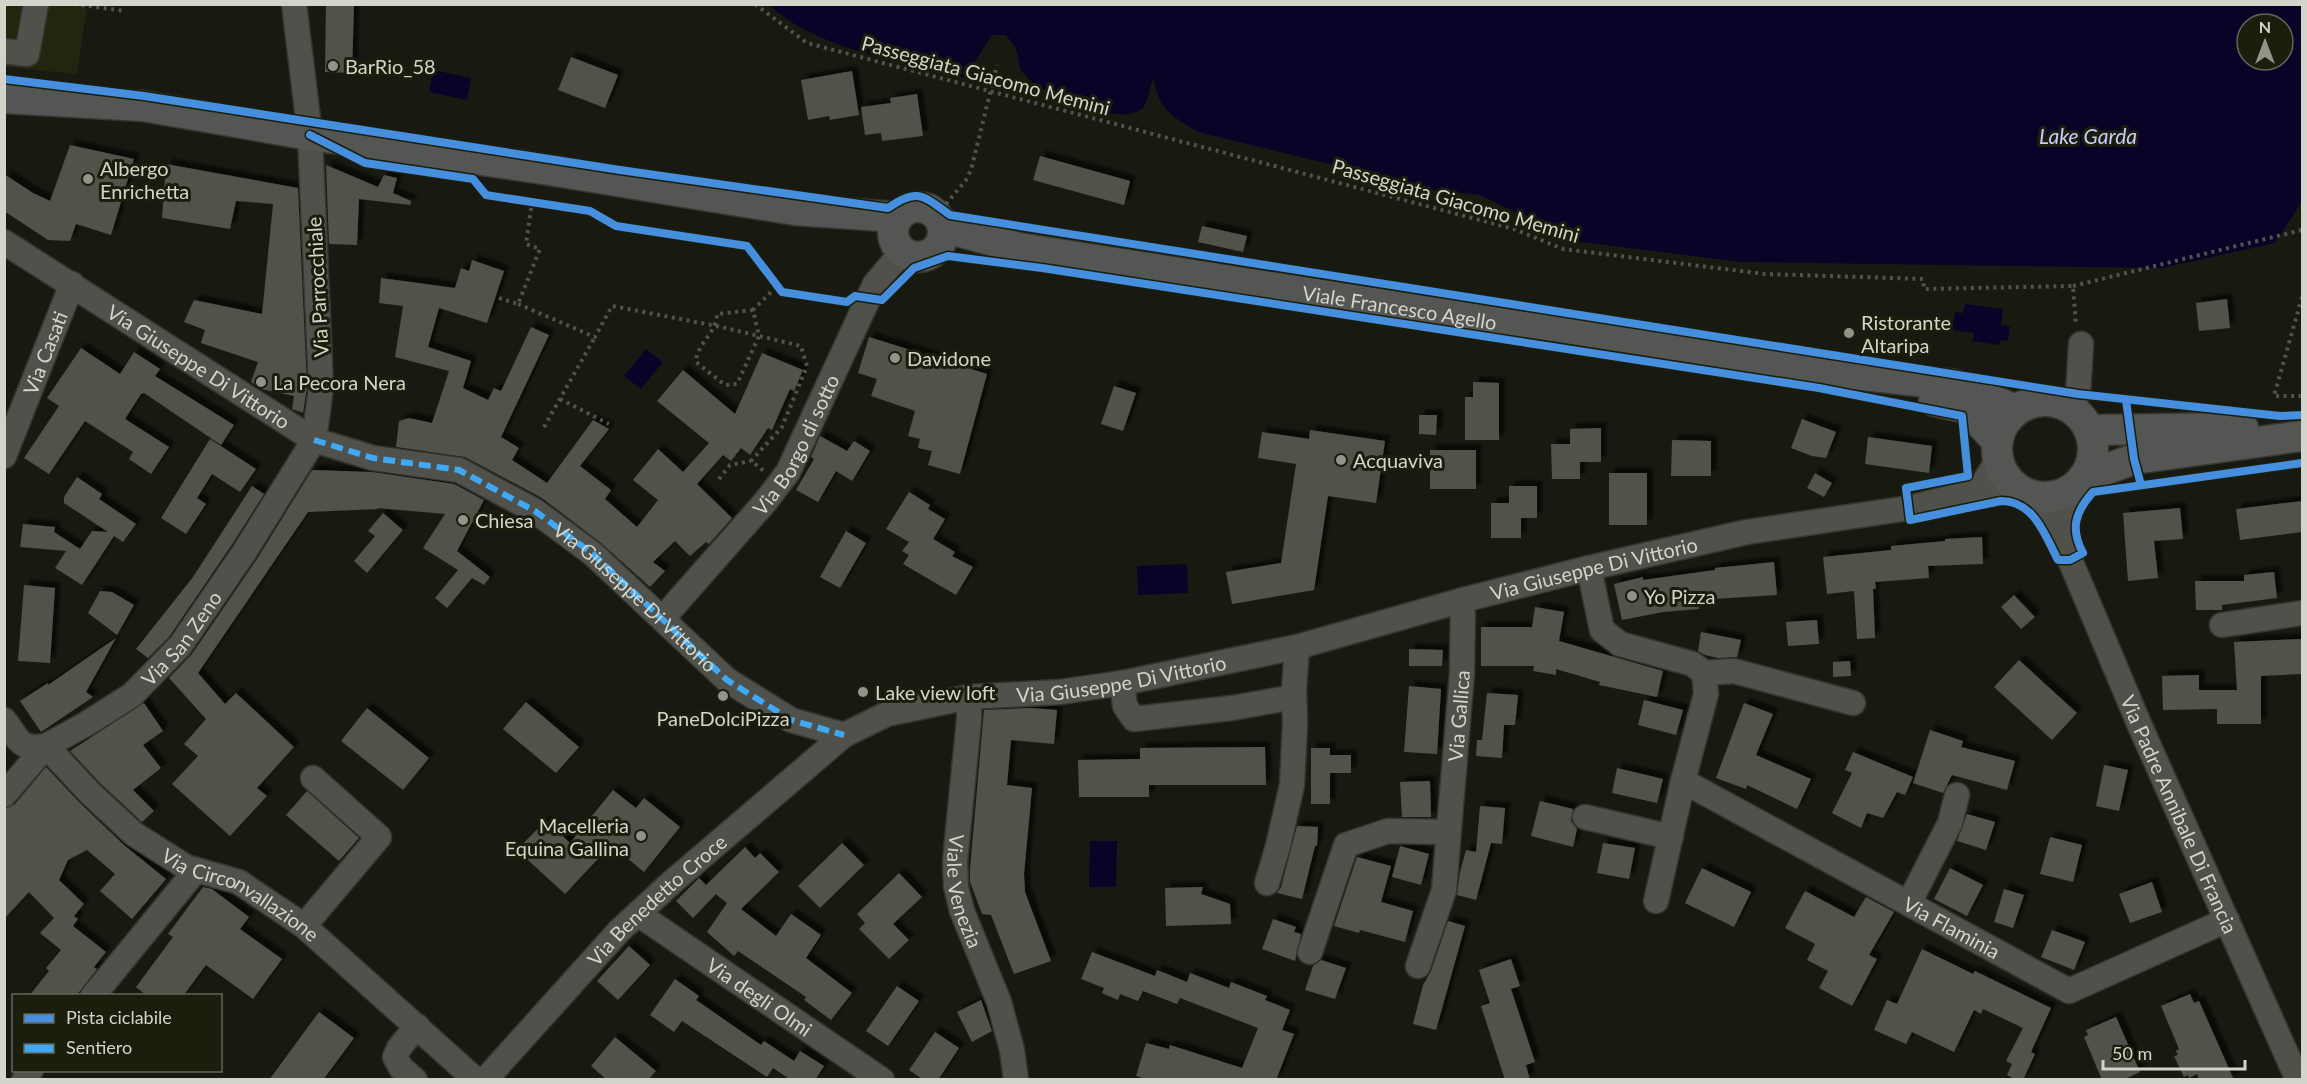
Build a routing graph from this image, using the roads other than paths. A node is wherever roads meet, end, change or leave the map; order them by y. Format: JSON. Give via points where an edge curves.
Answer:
{"nodes":[{"id":1,"x":36,"y":4,"type":"edge"},
{"id":2,"x":294,"y":4,"type":"edge"},
{"id":3,"x":4,"y":51,"type":"edge"},
{"id":4,"x":4,"y":98,"type":"edge"},
{"id":5,"x":310,"y":135,"type":"junction"},
{"id":6,"x":943,"y":224,"type":"junction"},
{"id":7,"x":898,"y":237,"type":"junction"},
{"id":8,"x":4,"y":242,"type":"edge"},
{"id":9,"x":72,"y":284,"type":"junction"},
{"id":10,"x":2081,"y":344,"type":"road end"},
{"id":11,"x":1778,"y":366,"type":"junction"},
{"id":12,"x":2068,"y":406,"type":"junction"},
{"id":13,"x":2016,"y":410,"type":"junction"},
{"id":14,"x":2302,"y":428,"type":"edge"},
{"id":15,"x":2090,"y":430,"type":"junction"},
{"id":16,"x":2302,"y":436,"type":"edge"},
{"id":17,"x":314,"y":440,"type":"junction"},
{"id":18,"x":1998,"y":450,"type":"junction"},
{"id":19,"x":4,"y":456,"type":"edge"},
{"id":20,"x":2077,"y":484,"type":"junction"},
{"id":21,"x":1979,"y":490,"type":"junction"},
{"id":22,"x":2025,"y":492,"type":"junction"},
{"id":23,"x":2065,"y":548,"type":"junction"},
{"id":24,"x":1589,"y":568,"type":"junction"},
{"id":25,"x":1463,"y":600,"type":"junction"},
{"id":26,"x":2302,"y":613,"type":"edge"},
{"id":27,"x":663,"y":618,"type":"junction"},
{"id":28,"x":2222,"y":625,"type":"dead end"},
{"id":29,"x":1297,"y":647,"type":"junction"},
{"id":30,"x":1704,"y":673,"type":"junction"},
{"id":31,"x":1122,"y":682,"type":"junction"},
{"id":32,"x":969,"y":697,"type":"junction"},
{"id":33,"x":1294,"y":697,"type":"junction"},
{"id":34,"x":1853,"y":703,"type":"dead end"},
{"id":35,"x":4,"y":720,"type":"edge"},
{"id":36,"x":844,"y":735,"type":"junction"},
{"id":37,"x":46,"y":746,"type":"junction"},
{"id":38,"x":313,"y":778,"type":"dead end"},
{"id":39,"x":1683,"y":781,"type":"junction"},
{"id":40,"x":4,"y":795,"type":"edge"},
{"id":41,"x":1957,"y":795,"type":"dead end"},
{"id":42,"x":1585,"y":817,"type":"dead end"},
{"id":43,"x":1448,"y":832,"type":"junction"},
{"id":44,"x":1671,"y":837,"type":"junction"},
{"id":45,"x":196,"y":870,"type":"junction"},
{"id":46,"x":1267,"y":883,"type":"dead end"},
{"id":47,"x":1656,"y":901,"type":"dead end"},
{"id":48,"x":1909,"y":903,"type":"junction"},
{"id":49,"x":638,"y":914,"type":"junction"},
{"id":50,"x":2227,"y":920,"type":"junction"},
{"id":51,"x":304,"y":926,"type":"junction"},
{"id":52,"x":1310,"y":952,"type":"dead end"},
{"id":53,"x":1418,"y":966,"type":"dead end"},
{"id":54,"x":95,"y":994,"type":"edge"},
{"id":55,"x":417,"y":1026,"type":"junction"},
{"id":56,"x":415,"y":1080,"type":"edge"},
{"id":57,"x":476,"y":1080,"type":"edge"},
{"id":58,"x":485,"y":1080,"type":"edge"},
{"id":59,"x":882,"y":1080,"type":"edge"},
{"id":60,"x":1016,"y":1080,"type":"edge"},
{"id":61,"x":2298,"y":1080,"type":"edge"}],
"edges":[{"from":1,"to":3,"type":"street","via":[[27,54]]},
{"from":2,"to":5,"type":"street","name":"Via Parrocchiale"},
{"from":4,"to":5,"type":"main road","name":"Viale Francesco Agello","via":[[143,106]]},
{"from":5,"to":7,"type":"main road","name":"Viale Francesco Agello","via":[[795,210]]},
{"from":5,"to":17,"type":"street","name":"Via Parrocchiale","via":[[321,388]]},
{"from":6,"to":7,"type":"main road","name":"Viale Francesco Agello","via":[[934,213],[919,207],[903,212]]},
{"from":6,"to":7,"type":"main road","name":"Viale Francesco Agello","via":[[927,256],[918,258]]},
{"from":6,"to":11,"type":"main road","name":"Viale Francesco Agello","via":[[1019,248]]},
{"from":7,"to":27,"type":"street","name":"Via Borgo di sotto","via":[[788,472]]},
{"from":8,"to":9,"type":"street","name":"Via Giuseppe Di Vittorio"},
{"from":9,"to":17,"type":"street","name":"Via Giuseppe Di Vittorio"},
{"from":9,"to":19,"type":"street","name":"Via Casati"},
{"from":10,"to":12,"type":"street","via":[[2078,394]]},
{"from":11,"to":13,"type":"main road","name":"Viale Francesco Agello","via":[[1955,385]]},
{"from":11,"to":18,"type":"main road","name":"Viale Francesco Agello","via":[[1966,408]]},
{"from":12,"to":13,"type":"main road","via":[[2042,401]]},
{"from":12,"to":15,"type":"main road"},
{"from":13,"to":18,"type":"main road","via":[[2001,429]]},
{"from":14,"to":15,"type":"main road"},
{"from":15,"to":20,"type":"main road","via":[[2093,455]]},
{"from":16,"to":20,"type":"main road","via":[[2134,459]]},
{"from":17,"to":27,"type":"street","name":"Via Giuseppe Di Vittorio","via":[[373,458],[459,470],[536,511],[593,554]]},
{"from":17,"to":37,"type":"street","name":"Via San Zeno","via":[[180,646],[132,695]]},
{"from":18,"to":21,"type":"street"},
{"from":18,"to":22,"type":"main road","name":"Viale Francesco Agello","via":[[2006,476]]},
{"from":20,"to":22,"type":"main road","via":[[2048,496]]},
{"from":20,"to":23,"type":"street","name":"Via Padre Annibale Di Francia"},
{"from":21,"to":22,"type":"street","name":"Via Giuseppe Di Vittorio"},
{"from":21,"to":24,"type":"street","name":"Via Giuseppe Di Vittorio","via":[[1909,508],[1747,532]]},
{"from":22,"to":23,"type":"street","name":"Via Padre Annibale Di Francia"},
{"from":23,"to":50,"type":"street","name":"Via Padre Annibale Di Francia"},
{"from":24,"to":25,"type":"street","name":"Via Giuseppe Di Vittorio"},
{"from":24,"to":30,"type":"street","via":[[1602,630],[1620,644],[1693,664]]},
{"from":25,"to":29,"type":"street","name":"Via Giuseppe Di Vittorio"},
{"from":25,"to":43,"type":"street","name":"Via Gallica","via":[[1462,673]]},
{"from":26,"to":28,"type":"street"},
{"from":27,"to":36,"type":"street","name":"Via Giuseppe Di Vittorio","via":[[727,680],[792,720]]},
{"from":29,"to":31,"type":"street","name":"Via Giuseppe Di Vittorio"},
{"from":29,"to":33,"type":"street"},
{"from":30,"to":34,"type":"street","via":[[1734,671]]},
{"from":30,"to":39,"type":"street","via":[[1706,694]]},
{"from":31,"to":32,"type":"street","name":"Via Giuseppe Di Vittorio","via":[[1060,692]]},
{"from":31,"to":33,"type":"street","via":[[1125,706],[1134,719]]},
{"from":32,"to":36,"type":"street","name":"Via Giuseppe Di Vittorio","via":[[887,714]]},
{"from":32,"to":60,"type":"street","name":"Viale Venezia","via":[[956,888],[999,1002]]},
{"from":33,"to":46,"type":"street","via":[[1292,785]]},
{"from":35,"to":37,"type":"street","via":[[24,746]]},
{"from":36,"to":49,"type":"street","name":"Via Benedetto Croce"},
{"from":37,"to":40,"type":"street","name":"Via San Zeno"},
{"from":37,"to":45,"type":"street","name":"Via Circonvallazione","via":[[134,834]]},
{"from":38,"to":51,"type":"street","via":[[379,837]]},
{"from":39,"to":44,"type":"street"},
{"from":39,"to":48,"type":"street","name":"Via Flaminia"},
{"from":41,"to":48,"type":"street","via":[[1950,823]]},
{"from":42,"to":44,"type":"street"},
{"from":43,"to":52,"type":"street","via":[[1388,831],[1346,844]]},
{"from":43,"to":53,"type":"street","name":"Via Gallica","via":[[1444,890]]},
{"from":44,"to":47,"type":"street"},
{"from":45,"to":51,"type":"street","name":"Via Circonvallazione","via":[[239,882]]},
{"from":45,"to":54,"type":"street"},
{"from":48,"to":50,"type":"street","name":"Via Flaminia","via":[[2069,991]]},
{"from":49,"to":58,"type":"street","name":"Via Benedetto Croce"},
{"from":49,"to":59,"type":"street","name":"Via degli Olmi"},
{"from":50,"to":61,"type":"street","name":"Via Padre Annibale Di Francia"},
{"from":51,"to":55,"type":"street","name":"Via Circonvallazione"},
{"from":55,"to":56,"type":"street","via":[[394,1057]]},
{"from":55,"to":57,"type":"street","name":"Via Circonvallazione"}]}
